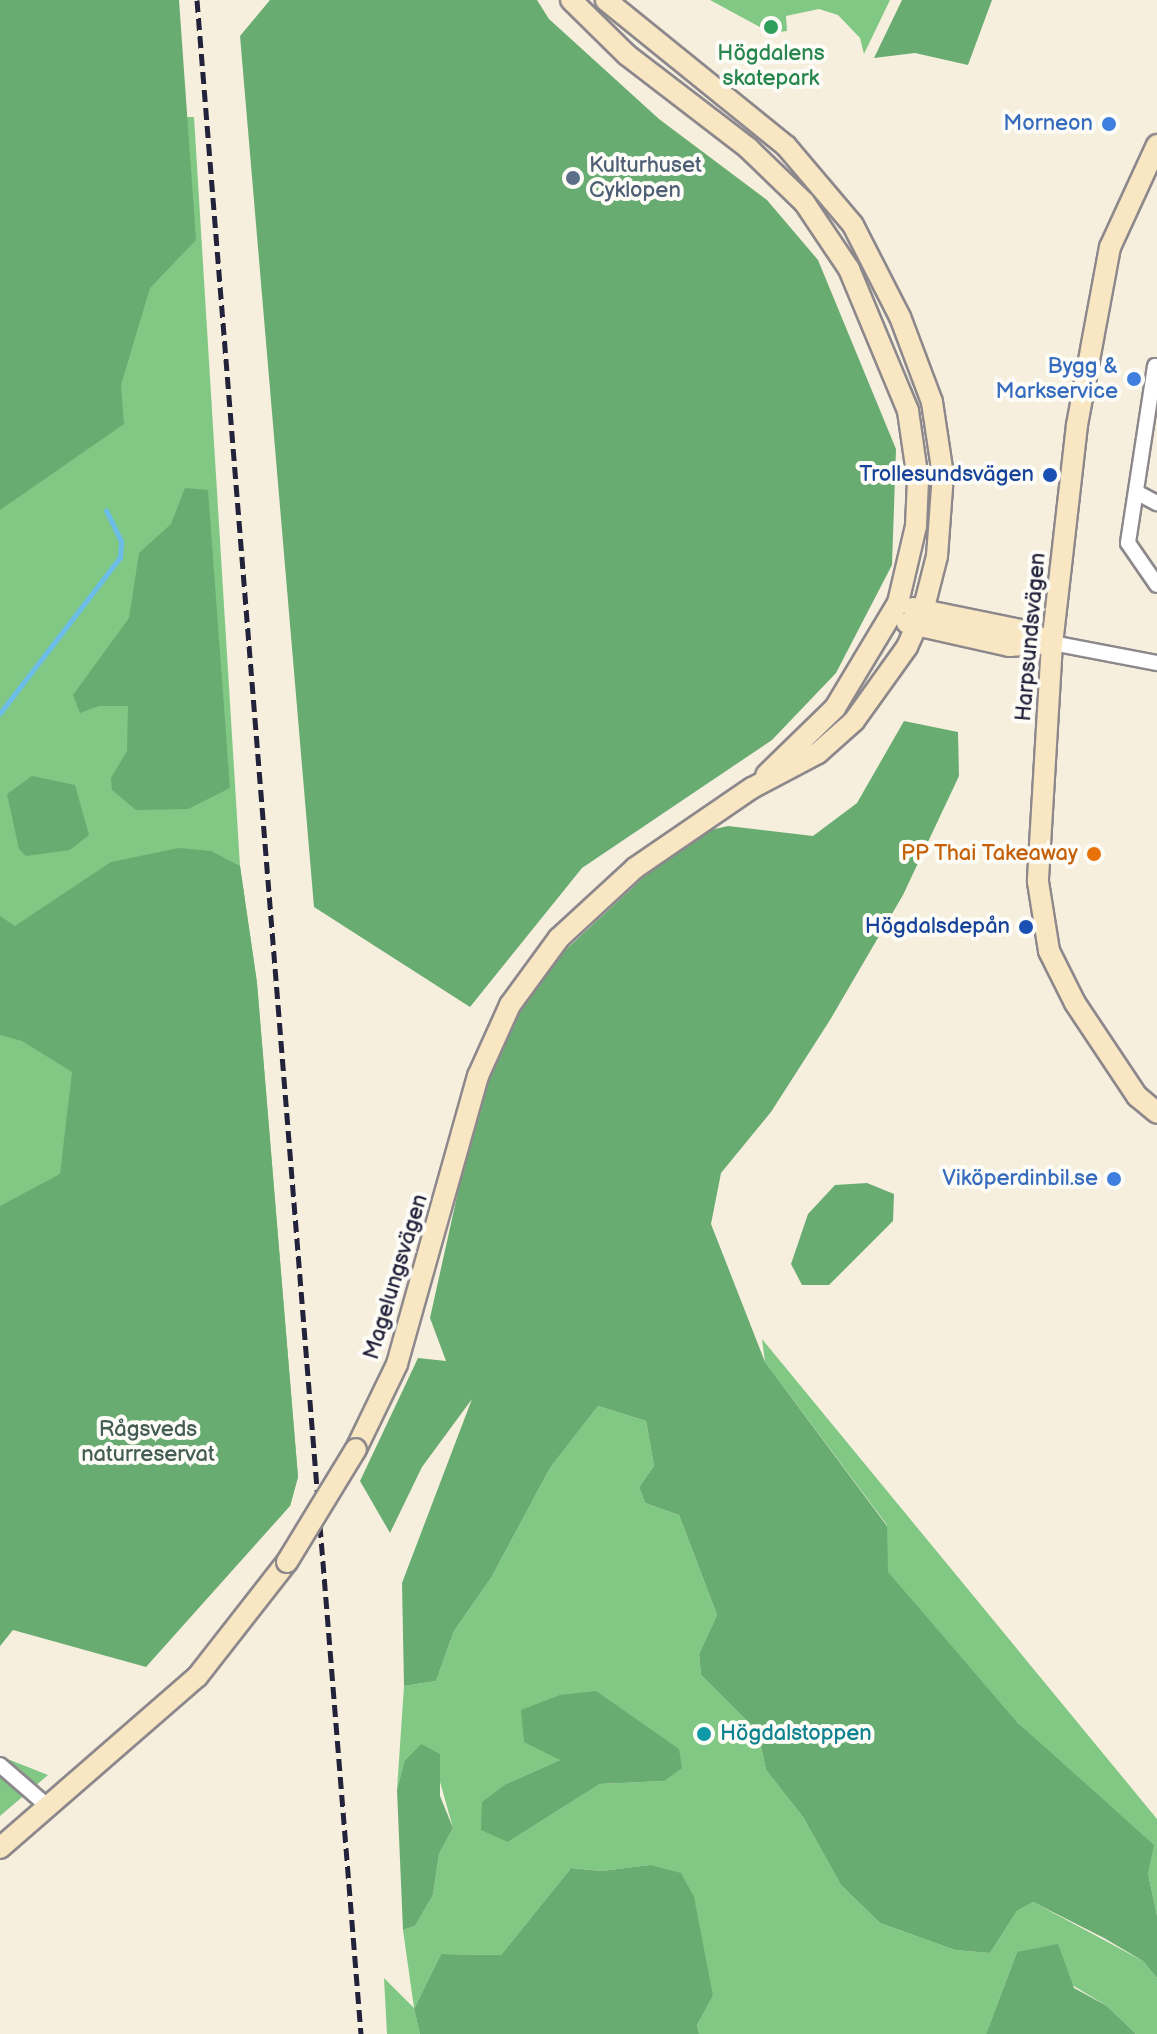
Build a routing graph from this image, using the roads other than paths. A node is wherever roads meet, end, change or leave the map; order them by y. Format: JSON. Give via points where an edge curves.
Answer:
{"nodes":[{"id":1,"x":571,"y":0,"type":"edge"},
{"id":2,"x":606,"y":0,"type":"edge"},
{"id":3,"x":1157,"y":145,"type":"edge"},
{"id":4,"x":1155,"y":366,"type":"dead end"},
{"id":5,"x":1154,"y":413,"type":"edge"},
{"id":6,"x":1136,"y":492,"type":"junction"},
{"id":7,"x":1157,"y":503,"type":"edge"},
{"id":8,"x":1157,"y":585,"type":"edge"},
{"id":9,"x":894,"y":611,"type":"junction"},
{"id":10,"x":920,"y":618,"type":"junction"},
{"id":11,"x":1052,"y":643,"type":"junction"},
{"id":12,"x":1157,"y":663,"type":"edge"},
{"id":13,"x":752,"y":788,"type":"junction"},
{"id":14,"x":1157,"y":1113,"type":"edge"},
{"id":15,"x":0,"y":1765,"type":"edge"},
{"id":16,"x":45,"y":1804,"type":"junction"},
{"id":17,"x":0,"y":1848,"type":"edge"}],
"edges":[{"from":1,"to":9,"type":"main road","name":"Magelungsvägen","via":[[627,55],[764,161],[837,247],[895,373],[915,442],[916,526]]},
{"from":2,"to":10,"type":"main road","name":"Magelungsvägen","via":[[786,146],[836,201],[868,250],[924,377],[940,441],[941,529]]},
{"from":3,"to":11,"type":"main road","name":"Harpsundsvägen","via":[[1119,218],[1101,287],[1077,425]]},
{"from":4,"to":5,"type":"street"},
{"from":5,"to":6,"type":"street"},
{"from":6,"to":7,"type":"street"},
{"from":6,"to":8,"type":"street","via":[[1128,543]]},
{"from":9,"to":10,"type":"main road"},
{"from":9,"to":13,"type":"main road","name":"Magelungsvägen","via":[[835,708]]},
{"from":10,"to":11,"type":"main road"},
{"from":10,"to":13,"type":"main road","name":"Magelungsvägen","via":[[893,669],[854,721],[818,753]]},
{"from":11,"to":12,"type":"street"},
{"from":11,"to":14,"type":"main road","name":"Harpsundsvägen","via":[[1038,882],[1049,951],[1088,1027],[1137,1096]]},
{"from":13,"to":16,"type":"main road","name":"Magelungsvägen","bridge":true,"via":[[593,904],[559,938],[510,1005],[478,1076],[418,1304],[397,1364],[356,1449],[287,1562],[197,1677],[147,1724]]},
{"from":15,"to":16,"type":"street"},
{"from":16,"to":17,"type":"main road","name":"Magelungsvägen"}]}
